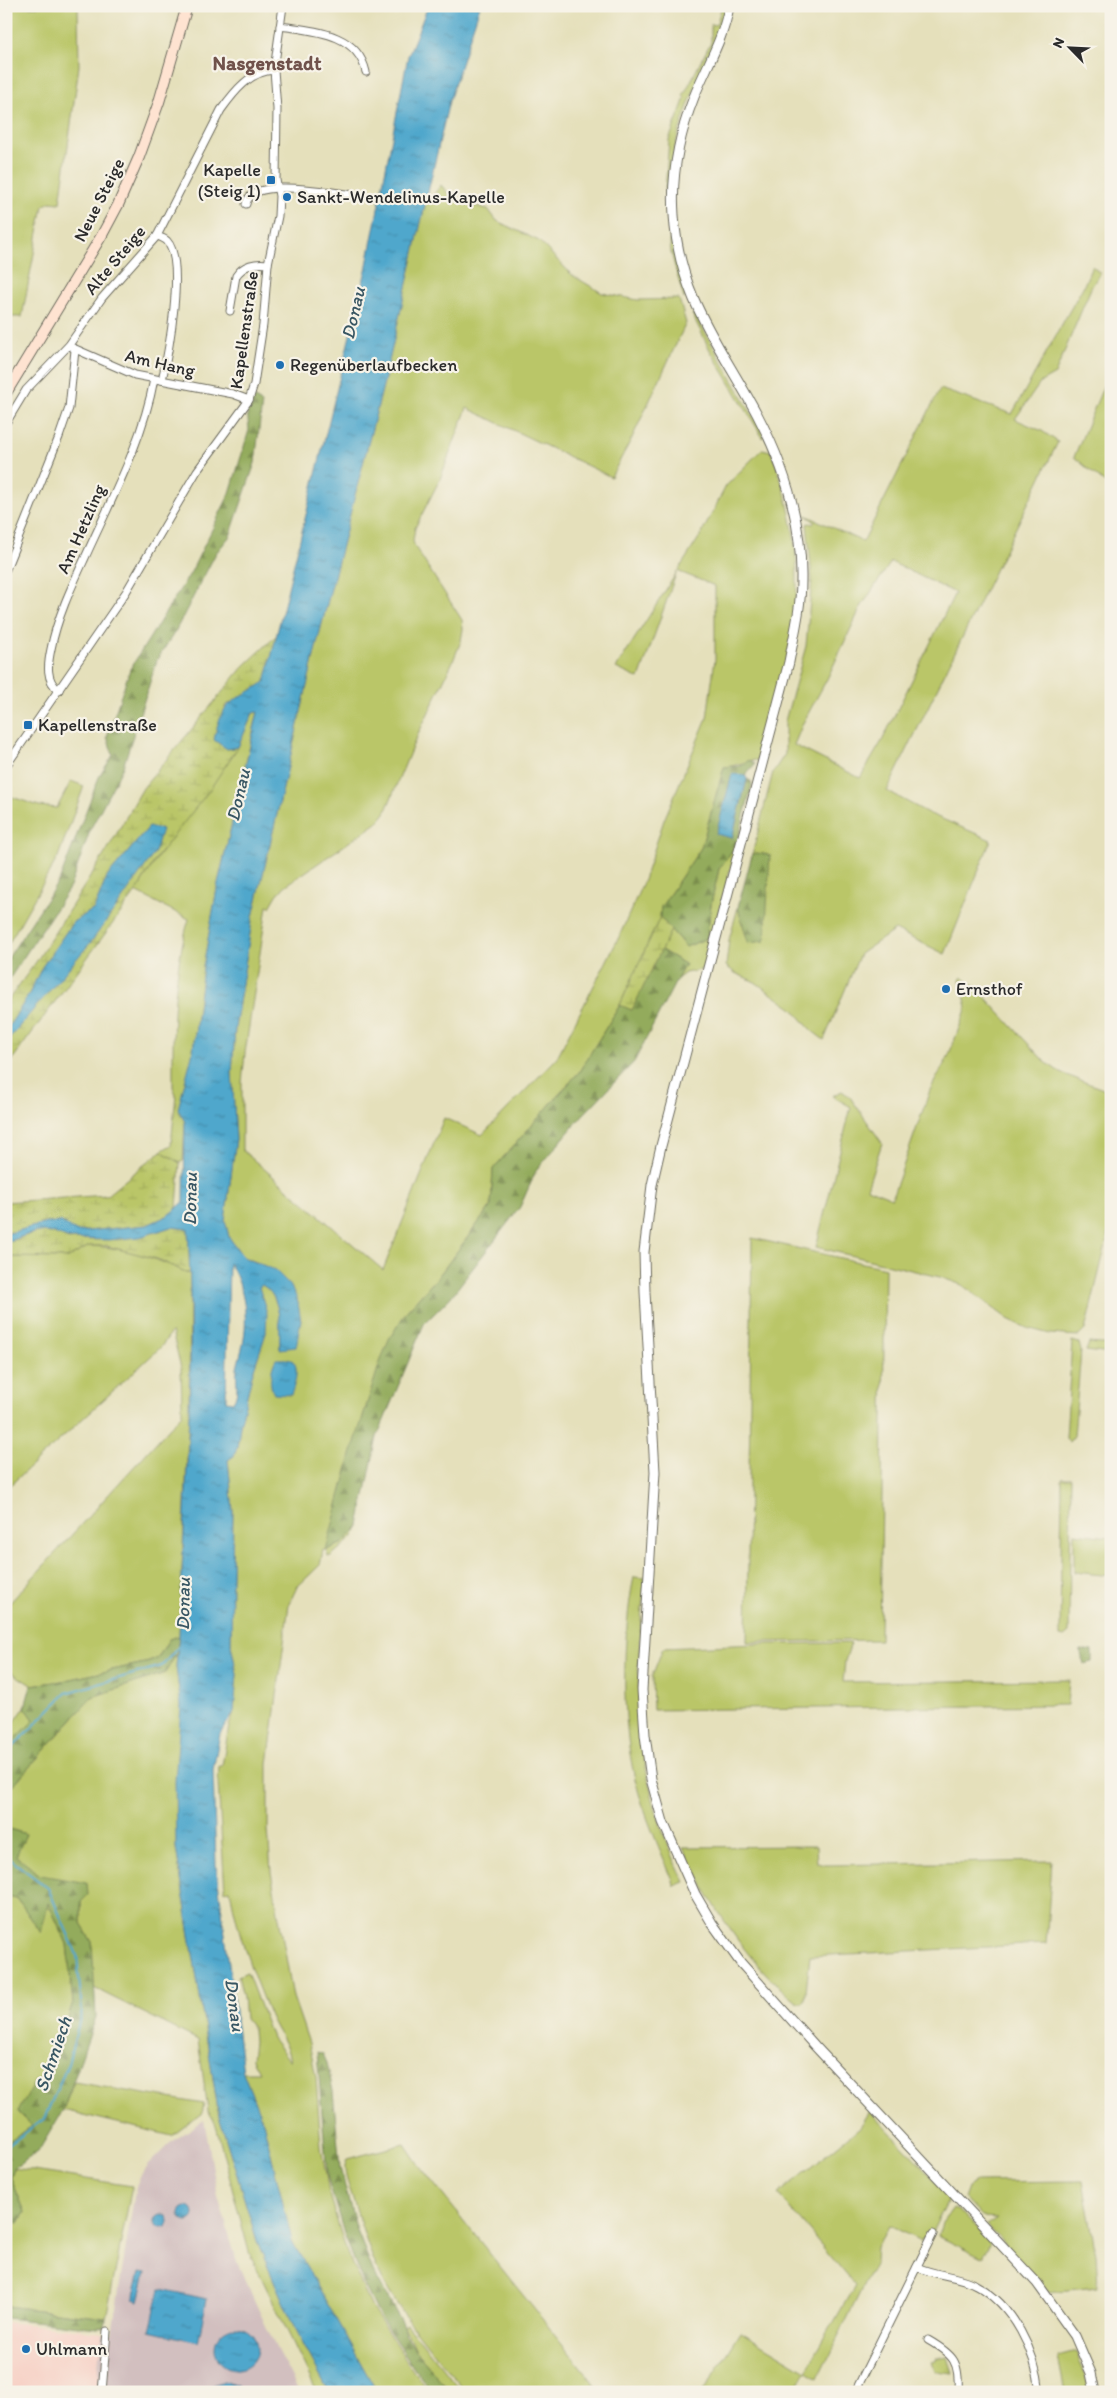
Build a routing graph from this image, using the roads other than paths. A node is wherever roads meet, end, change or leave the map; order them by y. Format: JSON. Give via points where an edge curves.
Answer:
{"nodes":[{"id":1,"x":186,"y":6,"type":"edge"},
{"id":2,"x":283,"y":6,"type":"edge"},
{"id":3,"x":729,"y":6,"type":"edge"},
{"id":4,"x":280,"y":26,"type":"junction"},
{"id":5,"x":274,"y":70,"type":"junction"},
{"id":6,"x":366,"y":72,"type":"dead end"},
{"id":7,"x":277,"y":188,"type":"junction"},
{"id":8,"x":354,"y":196,"type":"dead end"},
{"id":9,"x":246,"y":204,"type":"dead end"},
{"id":10,"x":157,"y":236,"type":"junction"},
{"id":11,"x":268,"y":264,"type":"junction"},
{"id":12,"x":230,"y":311,"type":"dead end"},
{"id":13,"x":69,"y":345,"type":"junction"},
{"id":14,"x":75,"y":350,"type":"junction"},
{"id":15,"x":154,"y":379,"type":"junction"},
{"id":16,"x":162,"y":380,"type":"junction"},
{"id":17,"x":6,"y":393,"type":"edge"},
{"id":18,"x":249,"y":400,"type":"junction"},
{"id":19,"x":6,"y":423,"type":"edge"},
{"id":20,"x":6,"y":569,"type":"edge"},
{"id":21,"x":59,"y":690,"type":"junction"},
{"id":22,"x":6,"y":766,"type":"edge"},
{"id":23,"x":933,"y":2234,"type":"dead end"},
{"id":24,"x":917,"y":2267,"type":"junction"},
{"id":25,"x":107,"y":2331,"type":"dead end"},
{"id":26,"x":928,"y":2340,"type":"dead end"},
{"id":27,"x":102,"y":2392,"type":"edge"},
{"id":28,"x":855,"y":2392,"type":"edge"},
{"id":29,"x":958,"y":2392,"type":"edge"},
{"id":30,"x":1040,"y":2392,"type":"edge"},
{"id":31,"x":1095,"y":2392,"type":"edge"}],
"edges":[{"from":1,"to":17,"type":"main road","name":"Neue Steige","via":[[158,102],[118,205]]},
{"from":2,"to":4,"type":"street","name":"Kapellenstraße"},
{"from":3,"to":31,"type":"street","via":[[722,34],[682,131],[674,173],[678,250],[695,306],[757,414],[783,472],[796,519],[801,581],[789,662],[663,1137],[648,1207],[644,1292],[655,1472],[643,1645],[644,1735],[651,1780],[663,1822],[695,1894],[712,1923],[740,1962],[796,2025],[1037,2284],[1075,2336],[1091,2373]]},
{"from":4,"to":5,"type":"street","name":"Kapellenstraße"},
{"from":4,"to":6,"type":"street","via":[[338,37],[359,54]]},
{"from":5,"to":7,"type":"street","name":"Kapellenstraße"},
{"from":5,"to":10,"type":"street","name":"Alte Steige","via":[[259,72],[242,84],[225,104]]},
{"from":7,"to":8,"type":"street"},
{"from":7,"to":9,"type":"street","via":[[252,193]]},
{"from":7,"to":11,"type":"street","name":"Kapellenstraße","via":[[278,216]]},
{"from":10,"to":13,"type":"street","name":"Alte Steige","via":[[102,298]]},
{"from":10,"to":16,"type":"street","via":[[167,241],[172,253],[175,286],[171,344]]},
{"from":11,"to":12,"type":"street","via":[[256,264],[239,271]]},
{"from":11,"to":18,"type":"street","name":"Kapellenstraße","via":[[263,325]]},
{"from":13,"to":14,"type":"street","name":"Am Hang"},
{"from":13,"to":19,"type":"street","name":"Alte Steige","via":[[26,390]]},
{"from":14,"to":15,"type":"street","name":"Am Hang","via":[[119,370]]},
{"from":14,"to":20,"type":"street","via":[[64,422]]},
{"from":15,"to":16,"type":"street","name":"Am Hang"},
{"from":15,"to":21,"type":"street","name":"Am Hetzling","via":[[123,472],[76,577],[51,647],[50,678]]},
{"from":16,"to":18,"type":"street","name":"Am Hang"},
{"from":18,"to":21,"type":"street","name":"Kapellenstraße","via":[[198,471],[126,592]]},
{"from":21,"to":22,"type":"street","name":"Kapellenstraße"},
{"from":23,"to":24,"type":"street"},
{"from":24,"to":28,"type":"street"},
{"from":24,"to":30,"type":"street","via":[[976,2284],[998,2301],[1023,2336],[1039,2380]]},
{"from":25,"to":27,"type":"street"},
{"from":26,"to":29,"type":"street","via":[[948,2352],[956,2363]]}]}
